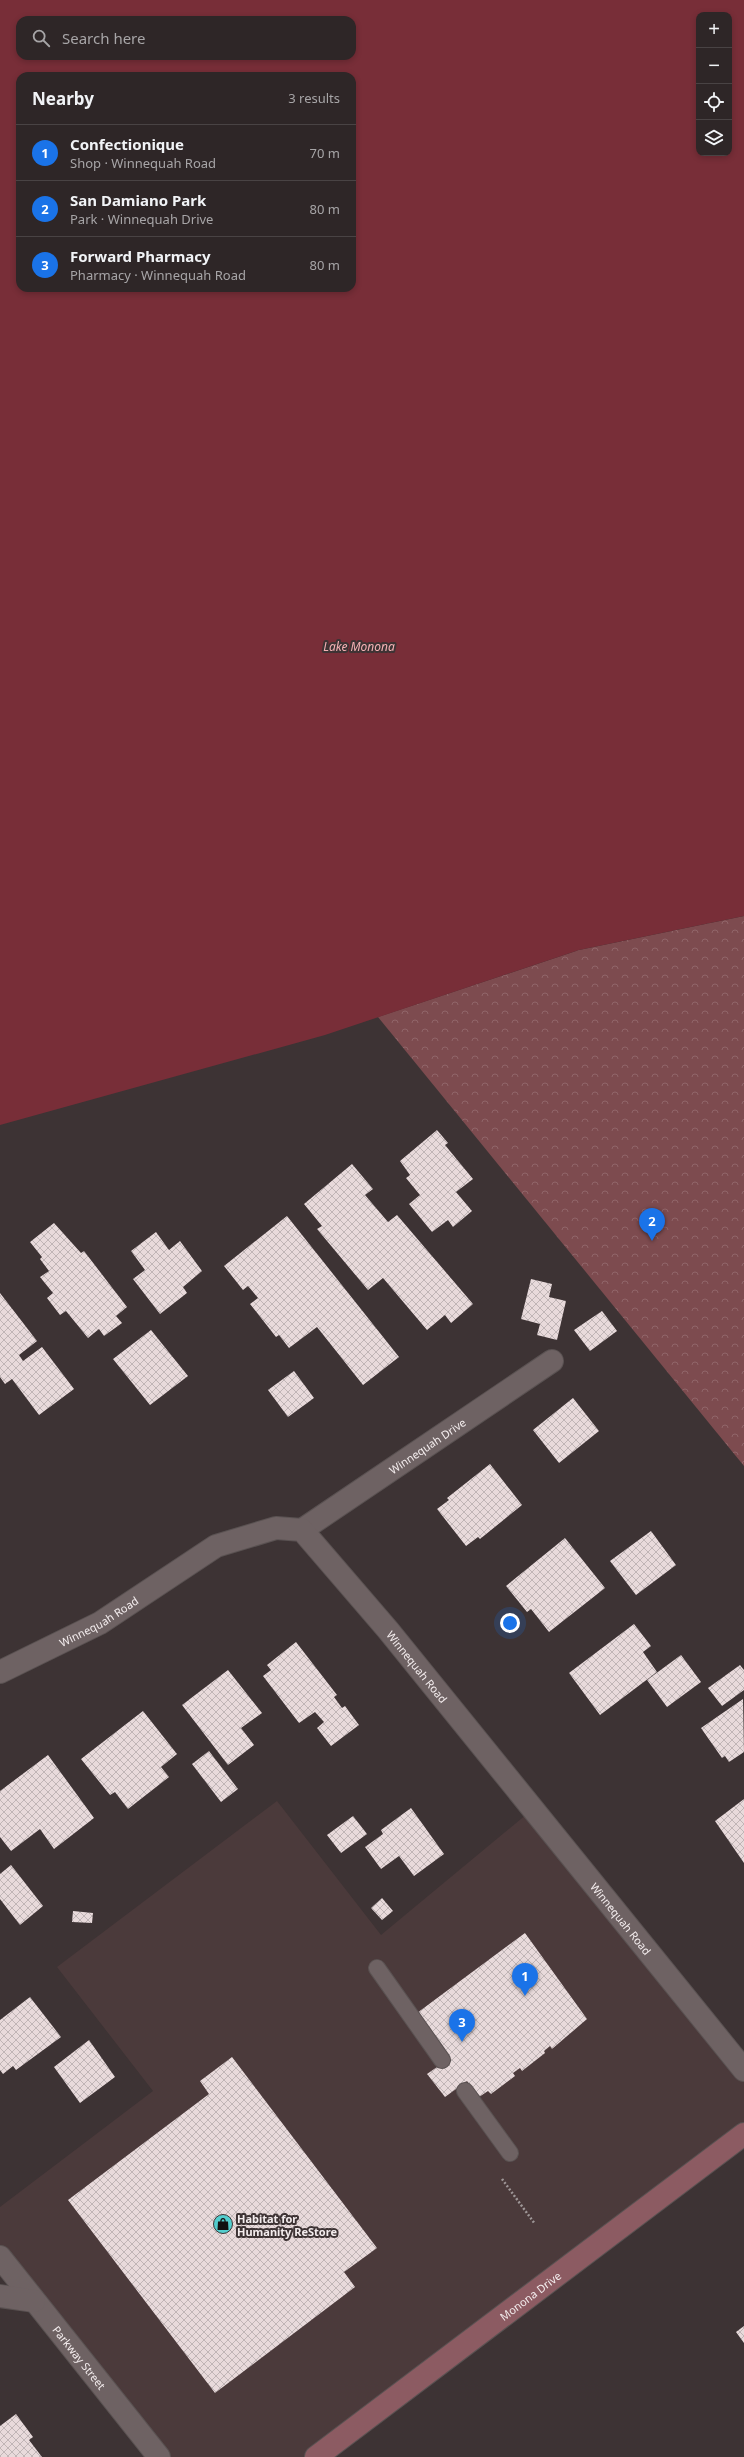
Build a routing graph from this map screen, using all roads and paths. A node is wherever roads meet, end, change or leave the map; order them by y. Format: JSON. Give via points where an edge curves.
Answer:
{"nodes":[{"id":1,"x":552,"y":1361,"type":"dead end"},
{"id":2,"x":302,"y":1530,"type":"junction"},
{"id":3,"x":0,"y":1672,"type":"edge"},
{"id":4,"x":377,"y":1968,"type":"dead end"},
{"id":5,"x":442,"y":2060,"type":"dead end"},
{"id":6,"x":744,"y":2070,"type":"edge"},
{"id":7,"x":465,"y":2091,"type":"dead end"},
{"id":8,"x":744,"y":2134,"type":"edge"},
{"id":9,"x":510,"y":2153,"type":"dead end"},
{"id":10,"x":0,"y":2257,"type":"edge"},
{"id":11,"x":0,"y":2296,"type":"edge"},
{"id":12,"x":34,"y":2300,"type":"junction"},
{"id":13,"x":159,"y":2457,"type":"edge"},
{"id":14,"x":316,"y":2457,"type":"edge"}],
"edges":[{"from":1,"to":2,"type":"street","name":"Winnequah Drive"},
{"from":2,"to":3,"type":"street","name":"Winnequah Road","via":[[276,1528],[216,1546],[100,1623]]},
{"from":2,"to":6,"type":"street","name":"Winnequah Road","via":[[393,1636]]},
{"from":4,"to":5,"type":"lane"},
{"from":7,"to":9,"type":"lane"},
{"from":8,"to":14,"type":"street","name":"Monona Drive"},
{"from":10,"to":12,"type":"street","name":"Parkway Street"},
{"from":11,"to":12,"type":"street"},
{"from":12,"to":13,"type":"street","name":"Parkway Street"}]}
